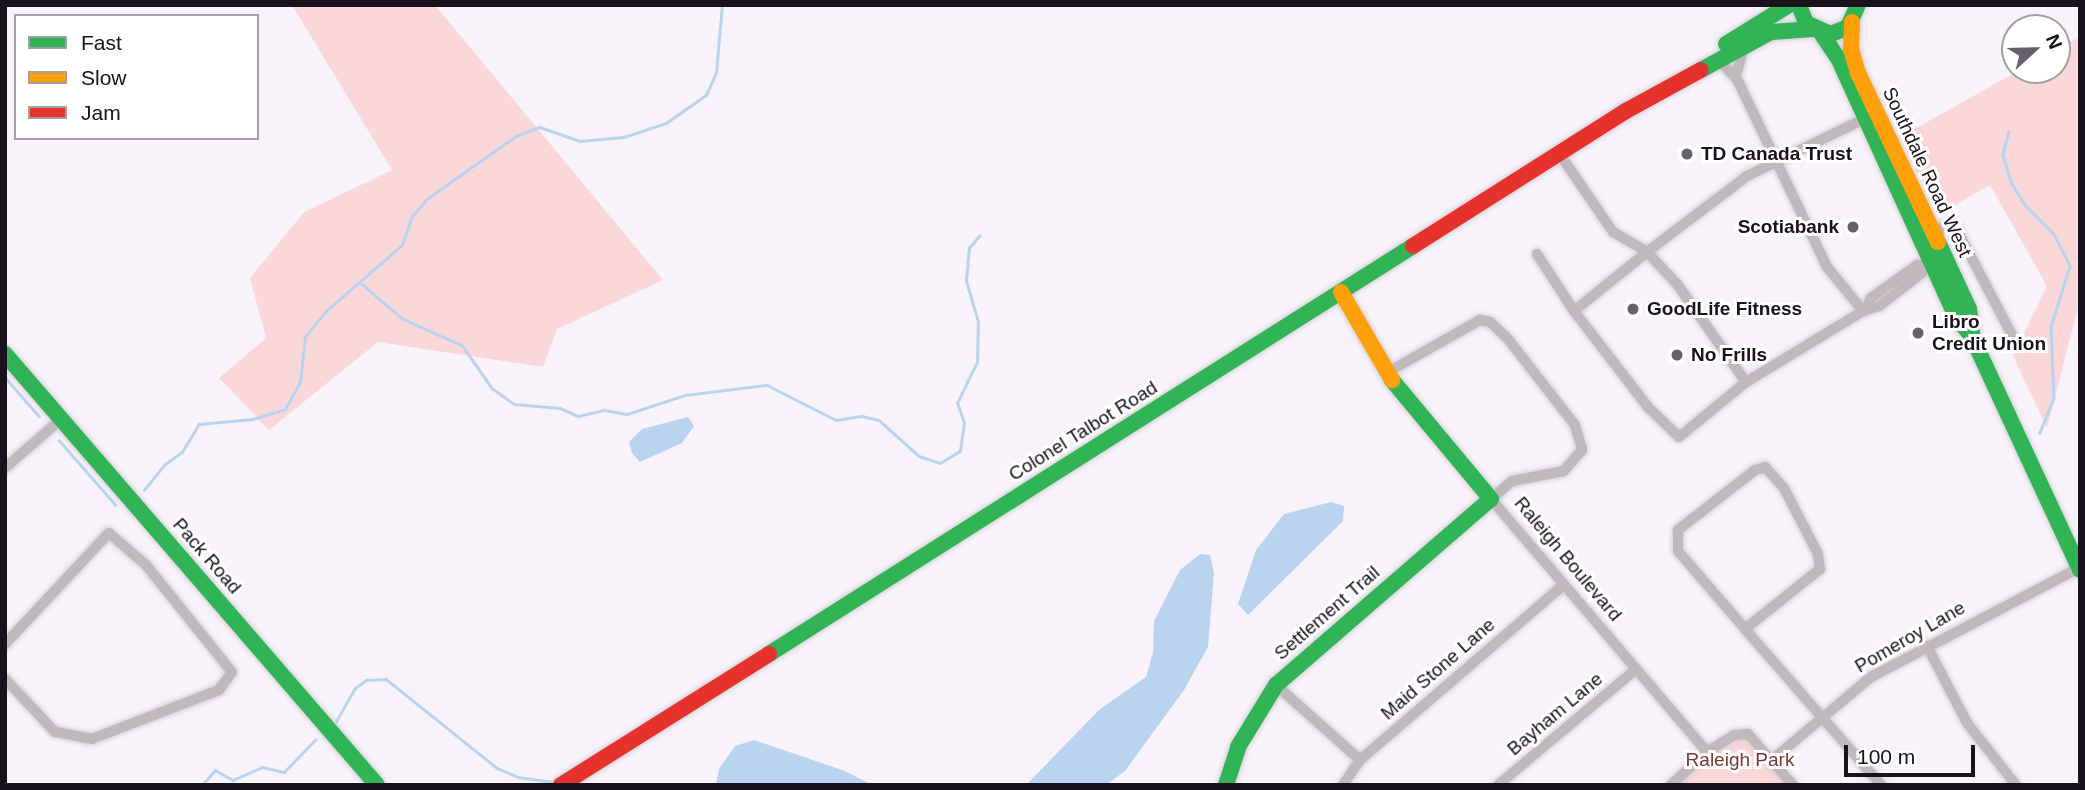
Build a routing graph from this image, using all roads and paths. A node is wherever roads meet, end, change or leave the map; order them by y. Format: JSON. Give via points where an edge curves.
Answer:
{"nodes":[{"id":1,"x":1789,"y":5,"type":"edge"},
{"id":2,"x":1799,"y":5,"type":"edge"},
{"id":3,"x":1857,"y":11,"type":"edge"},
{"id":4,"x":1817,"y":31,"type":"junction"},
{"id":5,"x":1744,"y":46,"type":"junction"},
{"id":6,"x":1719,"y":60,"type":"junction"},
{"id":7,"x":1736,"y":76,"type":"junction"},
{"id":8,"x":1626,"y":111,"type":"junction"},
{"id":9,"x":1864,"y":119,"type":"junction"},
{"id":10,"x":1559,"y":153,"type":"junction"},
{"id":11,"x":1779,"y":161,"type":"junction"},
{"id":12,"x":1934,"y":233,"type":"junction"},
{"id":13,"x":1647,"y":252,"type":"junction"},
{"id":14,"x":1537,"y":254,"type":"dead end"},
{"id":15,"x":1928,"y":263,"type":"junction"},
{"id":16,"x":1341,"y":292,"type":"junction"},
{"id":17,"x":1865,"y":310,"type":"junction"},
{"id":18,"x":1574,"y":311,"type":"junction"},
{"id":19,"x":2012,"y":335,"type":"dead end"},
{"id":20,"x":1972,"y":337,"type":"junction"},
{"id":21,"x":5,"y":354,"type":"edge"},
{"id":22,"x":1388,"y":372,"type":"junction"},
{"id":23,"x":1746,"y":382,"type":"junction"},
{"id":24,"x":61,"y":419,"type":"junction"},
{"id":25,"x":5,"y":468,"type":"edge"},
{"id":26,"x":1491,"y":499,"type":"junction"},
{"id":27,"x":2052,"y":503,"type":"junction"},
{"id":28,"x":2080,"y":547,"type":"edge"},
{"id":29,"x":2079,"y":569,"type":"edge"},
{"id":30,"x":1562,"y":586,"type":"junction"},
{"id":31,"x":1745,"y":629,"type":"junction"},
{"id":32,"x":5,"y":644,"type":"edge"},
{"id":33,"x":1927,"y":646,"type":"junction"},
{"id":34,"x":1635,"y":670,"type":"junction"},
{"id":35,"x":5,"y":679,"type":"edge"},
{"id":36,"x":1276,"y":685,"type":"junction"},
{"id":37,"x":1821,"y":714,"type":"junction"},
{"id":38,"x":1707,"y":752,"type":"junction"},
{"id":39,"x":1773,"y":759,"type":"junction"},
{"id":40,"x":1360,"y":760,"type":"junction"},
{"id":41,"x":1673,"y":784,"type":"edge"},
{"id":42,"x":377,"y":785,"type":"edge"},
{"id":43,"x":561,"y":785,"type":"edge"},
{"id":44,"x":1226,"y":785,"type":"edge"},
{"id":45,"x":1343,"y":785,"type":"edge"},
{"id":46,"x":1498,"y":785,"type":"edge"},
{"id":47,"x":1793,"y":785,"type":"edge"},
{"id":48,"x":1881,"y":785,"type":"edge"},
{"id":49,"x":2016,"y":785,"type":"edge"}],
"edges":[{"from":1,"to":8,"type":"main road","name":"Colonel Talbot Road","via":[[1673,74]]},
{"from":2,"to":4,"type":"main road","name":"Southdale Road West"},
{"from":3,"to":4,"type":"main road","name":"Colonel Talbot Road","via":[[1840,32]]},
{"from":3,"to":12,"type":"main road","name":"Southdale Road West","via":[[1858,73]]},
{"from":4,"to":5,"type":"main road","name":"Colonel Talbot Road","via":[[1786,28]]},
{"from":4,"to":9,"type":"main road","name":"Southdale Road West","via":[[1839,60]]},
{"from":5,"to":6,"type":"main road","name":"Colonel Talbot Road"},
{"from":5,"to":7,"type":"street"},
{"from":6,"to":7,"type":"street"},
{"from":6,"to":8,"type":"main road","name":"Colonel Talbot Road"},
{"from":7,"to":11,"type":"street"},
{"from":8,"to":10,"type":"main road","name":"Colonel Talbot Road"},
{"from":9,"to":11,"type":"street"},
{"from":9,"to":15,"type":"main road","name":"Southdale Road West"},
{"from":10,"to":13,"type":"street","via":[[1613,232]]},
{"from":10,"to":16,"type":"main road","name":"Colonel Talbot Road"},
{"from":11,"to":13,"type":"street","via":[[1747,176]]},
{"from":11,"to":17,"type":"street","via":[[1826,267]]},
{"from":12,"to":15,"type":"street"},
{"from":12,"to":19,"type":"street","via":[[1943,226],[1956,228]]},
{"from":12,"to":20,"type":"main road","name":"Southdale Road West","via":[[1969,309]]},
{"from":13,"to":18,"type":"street"},
{"from":13,"to":23,"type":"street","via":[[1677,284]]},
{"from":14,"to":18,"type":"street"},
{"from":15,"to":17,"type":"street","via":[[1917,265],[1871,298]]},
{"from":15,"to":20,"type":"main road","name":"Southdale Road West"},
{"from":16,"to":22,"type":"main road","name":"Raleigh Boulevard"},
{"from":16,"to":43,"type":"main road","name":"Colonel Talbot Road"},
{"from":17,"to":23,"type":"street"},
{"from":18,"to":23,"type":"street","via":[[1648,407],[1679,437]]},
{"from":20,"to":27,"type":"main road","name":"Southdale Road West"},
{"from":21,"to":24,"type":"main road","name":"Pack Road"},
{"from":22,"to":26,"type":"main road","name":"Raleigh Boulevard","via":[[1404,398]]},
{"from":22,"to":26,"type":"street","via":[[1479,320],[1490,322],[1508,339],[1574,425],[1582,450],[1564,471],[1512,481]]},
{"from":24,"to":25,"type":"street"},
{"from":24,"to":42,"type":"main road","name":"Pack Road"},
{"from":26,"to":30,"type":"street","name":"Raleigh Boulevard"},
{"from":26,"to":36,"type":"main road","name":"Settlement Trail"},
{"from":27,"to":28,"type":"main road","name":"Southdale Road West"},
{"from":27,"to":29,"type":"main road","name":"Southdale Road West","via":[[2054,519]]},
{"from":29,"to":33,"type":"street","name":"Pomeroy Lane"},
{"from":30,"to":34,"type":"street","name":"Raleigh Boulevard"},
{"from":30,"to":40,"type":"street","name":"Maid Stone Lane"},
{"from":31,"to":31,"type":"street","via":[[1678,551],[1675,541],[1678,530],[1765,467],[1784,488],[1818,554],[1821,569]]},
{"from":31,"to":37,"type":"street"},
{"from":32,"to":35,"type":"street","via":[[109,533],[146,565],[232,672],[219,690],[92,739],[55,732]]},
{"from":33,"to":37,"type":"street","name":"Pomeroy Lane","via":[[1871,677]]},
{"from":33,"to":49,"type":"street","via":[[1967,723]]},
{"from":34,"to":38,"type":"street","name":"Raleigh Boulevard"},
{"from":34,"to":46,"type":"street","name":"Bayham Lane"},
{"from":36,"to":40,"type":"street"},
{"from":36,"to":44,"type":"main road","name":"Settlement Trail","via":[[1238,747]]},
{"from":37,"to":39,"type":"street","name":"Pomeroy Lane"},
{"from":37,"to":48,"type":"street"},
{"from":38,"to":39,"type":"street","via":[[1734,735],[1748,734]]},
{"from":38,"to":41,"type":"street"},
{"from":39,"to":47,"type":"street"},
{"from":40,"to":45,"type":"street","name":"Maid Stone Lane"}]}
